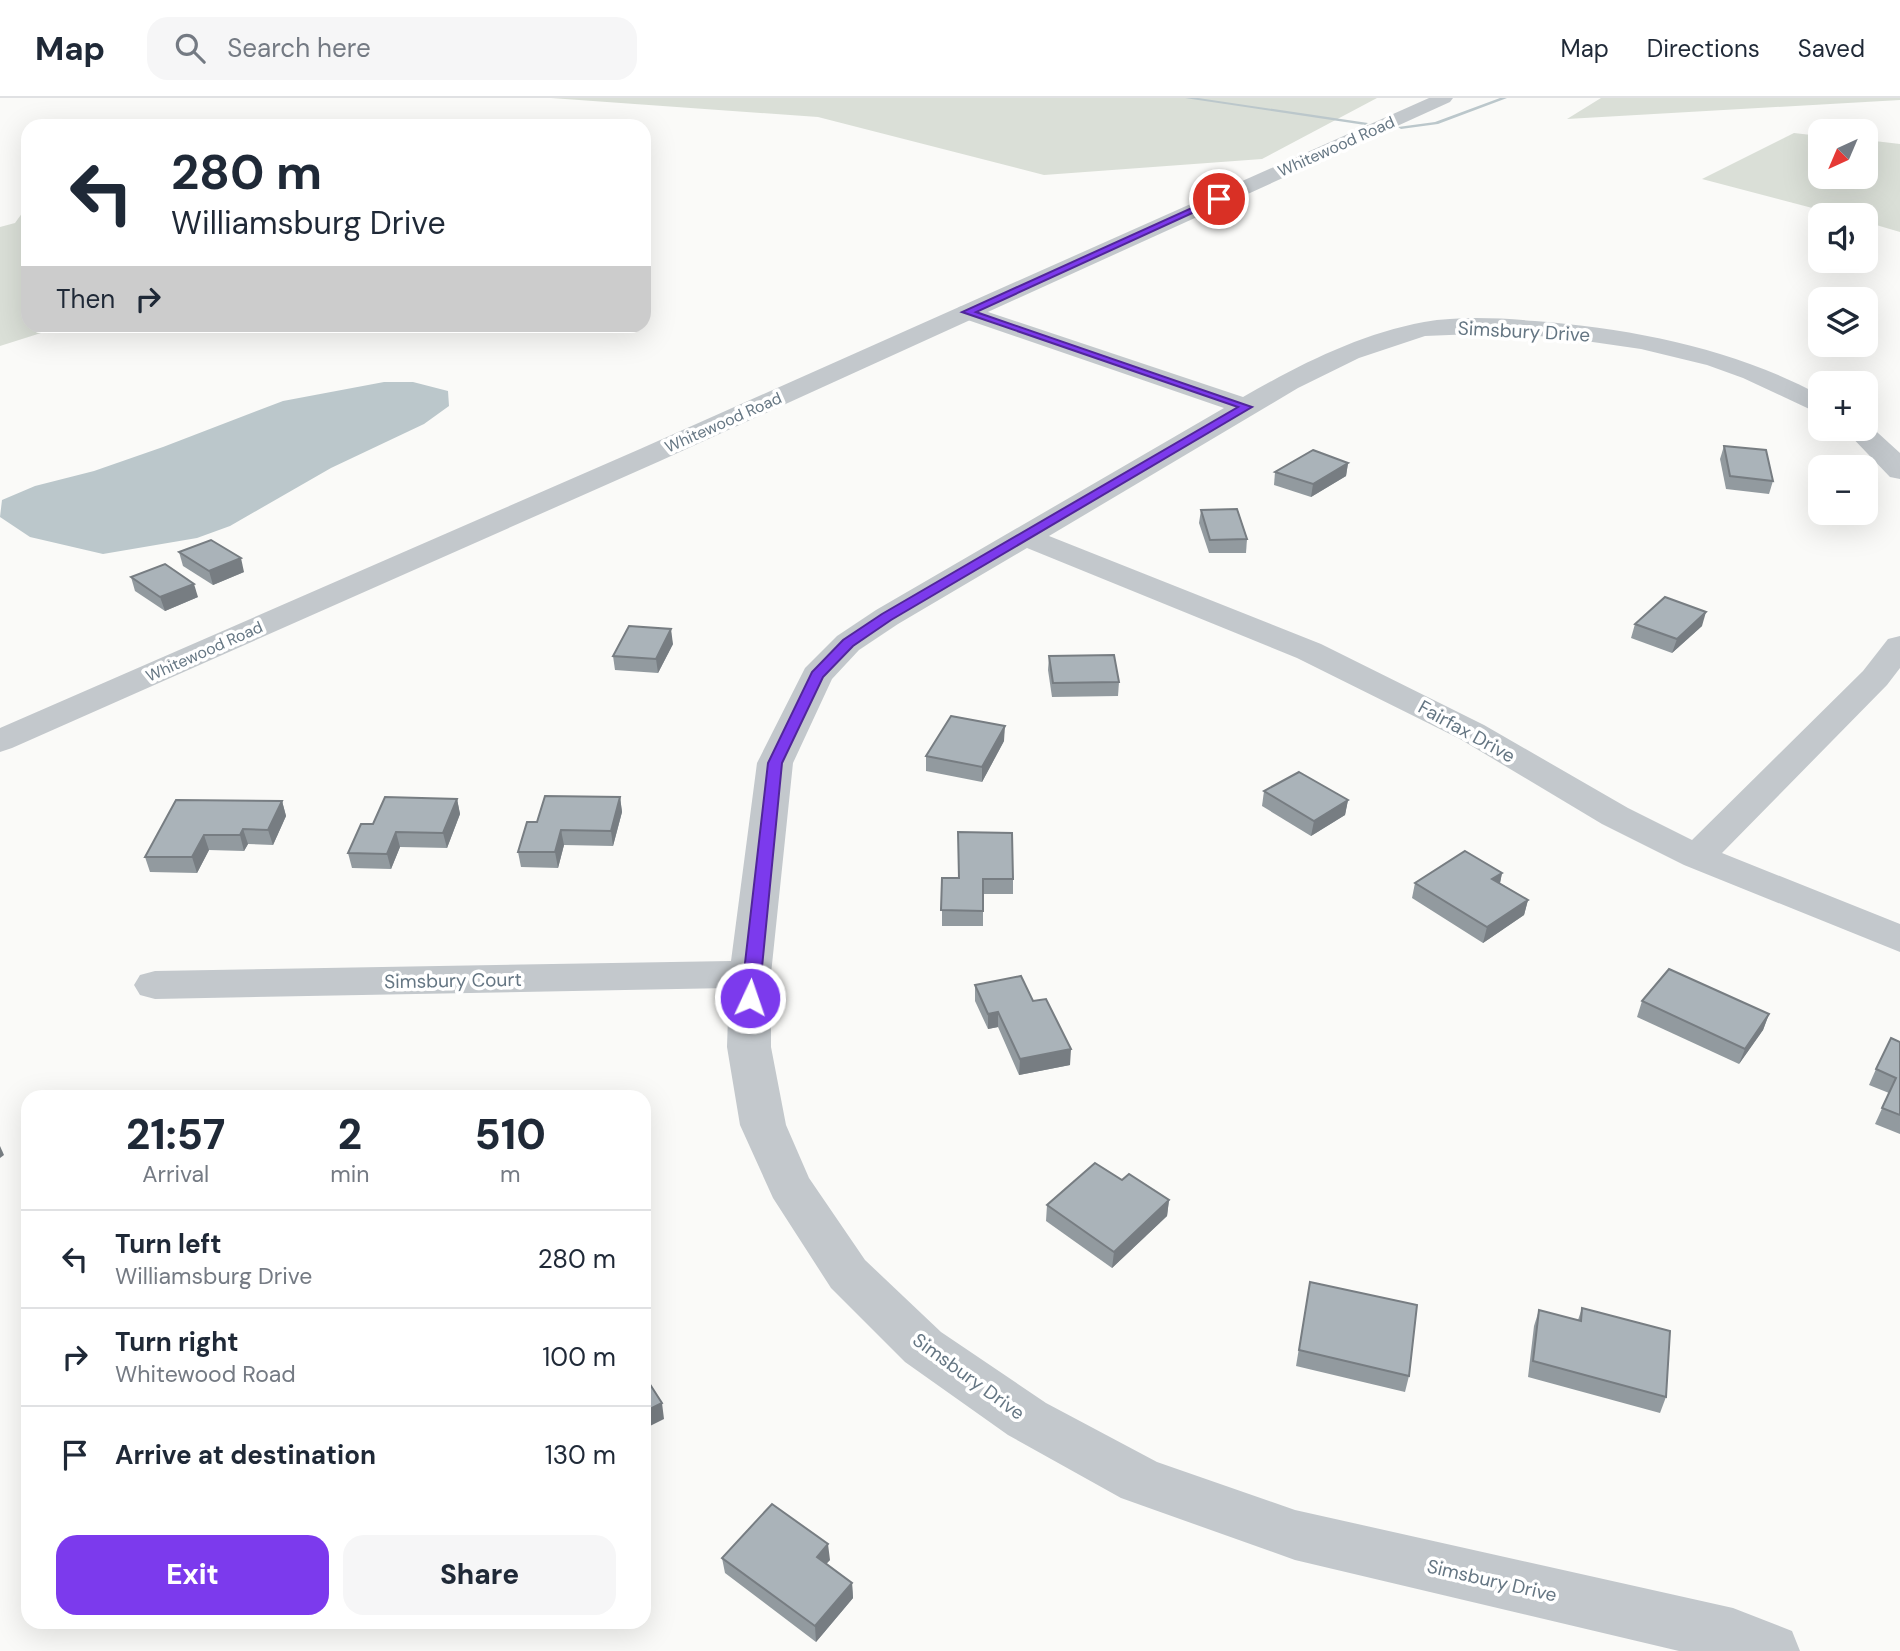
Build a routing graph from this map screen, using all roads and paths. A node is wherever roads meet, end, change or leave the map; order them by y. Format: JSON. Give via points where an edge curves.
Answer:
{"nodes":[{"id":1,"x":1444,"y":98,"type":"edge"},
{"id":2,"x":967,"y":312,"type":"junction"},
{"id":3,"x":1808,"y":401,"type":"edge"},
{"id":4,"x":1246,"y":407,"type":"junction"},
{"id":5,"x":1871,"y":441,"type":"edge"},
{"id":6,"x":1900,"y":471,"type":"edge"},
{"id":7,"x":1026,"y":537,"type":"junction"},
{"id":8,"x":1900,"y":646,"type":"edge"},
{"id":9,"x":0,"y":741,"type":"edge"},
{"id":10,"x":1698,"y":857,"type":"junction"},
{"id":11,"x":1900,"y":939,"type":"edge"},
{"id":12,"x":750,"y":974,"type":"junction"},
{"id":13,"x":155,"y":985,"type":"dead end"},
{"id":14,"x":1771,"y":1651,"type":"edge"}],
"edges":[{"from":1,"to":2,"type":"street","name":"Whitewood Road"},
{"from":2,"to":4,"type":"street"},
{"from":2,"to":9,"type":"street","name":"Whitewood Road"},
{"from":3,"to":4,"type":"street","name":"Simsbury Drive","via":[[1713,359],[1602,335],[1495,326],[1412,332],[1374,343]]},
{"from":4,"to":7,"type":"street","name":"Simsbury Drive"},
{"from":5,"to":6,"type":"street"},
{"from":7,"to":10,"type":"street","name":"Fairfax Drive","via":[[1309,651],[1461,726],[1615,816]]},
{"from":7,"to":12,"type":"street","name":"Simsbury Drive","via":[[887,617],[848,643],[817,675],[775,763]]},
{"from":8,"to":10,"type":"street","via":[[1875,678]]},
{"from":10,"to":11,"type":"street","name":"Fairfax Drive"},
{"from":12,"to":13,"type":"street","name":"Simsbury Court"},
{"from":12,"to":14,"type":"street","name":"Simsbury Drive","via":[[749,1047],[762,1125],[789,1185],[848,1274],[923,1347],[1027,1419],[1140,1481],[1295,1535],[1733,1636]]}]}
